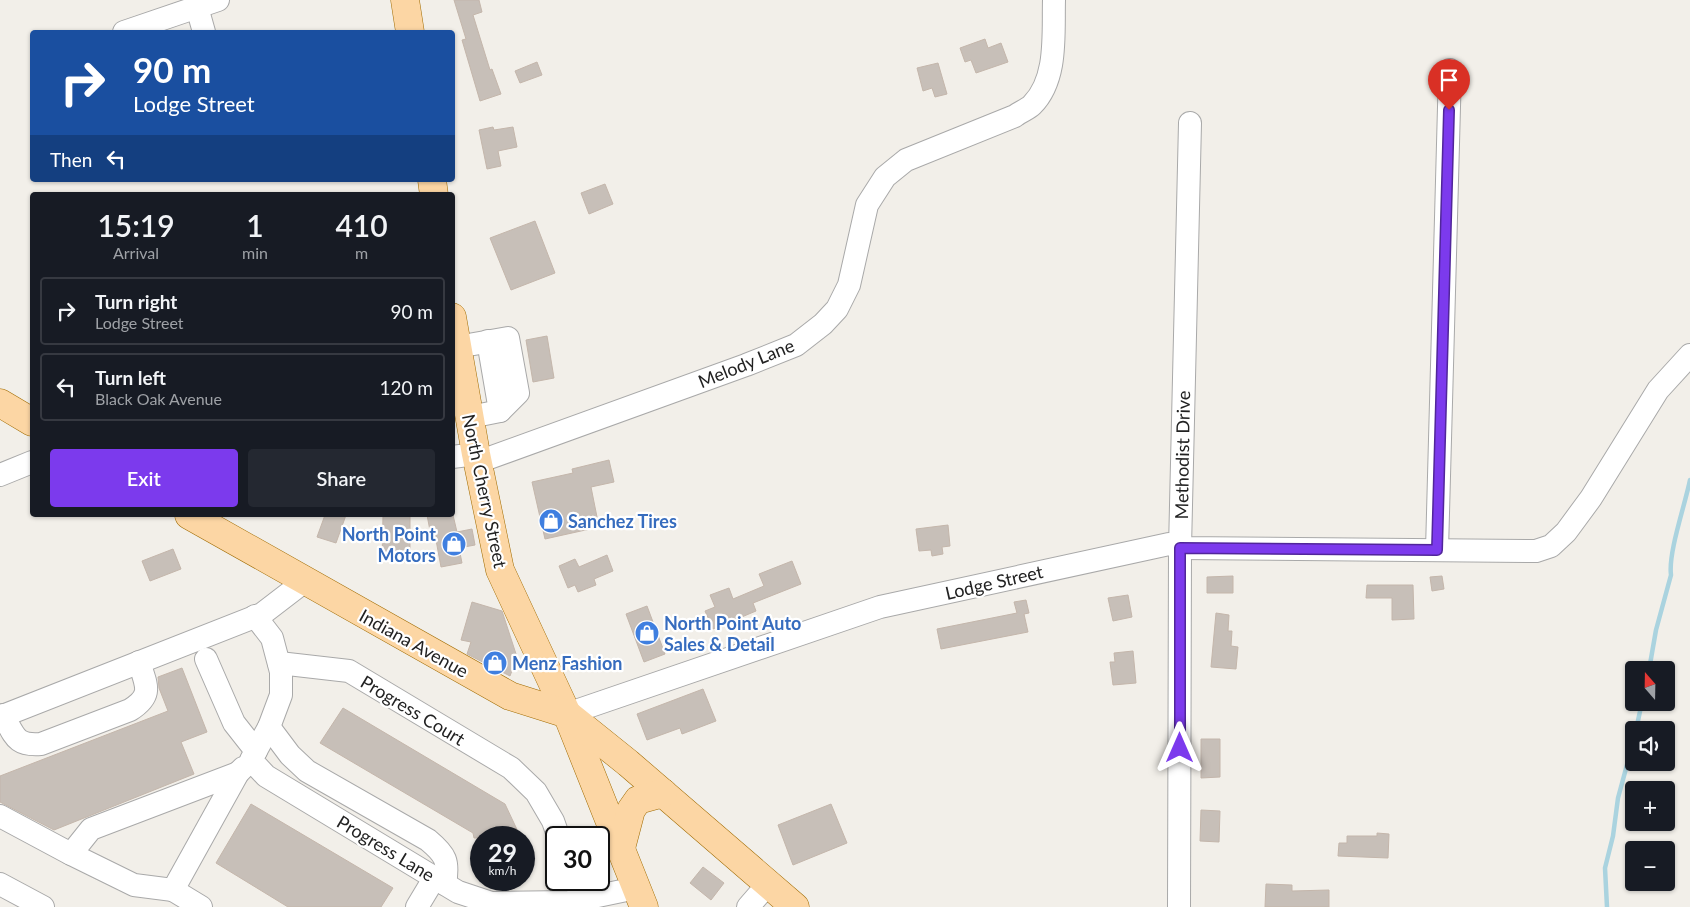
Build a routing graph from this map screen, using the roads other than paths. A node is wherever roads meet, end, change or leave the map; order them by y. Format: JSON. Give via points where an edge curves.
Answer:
{"nodes":[{"id":1,"x":405,"y":0,"type":"edge"},
{"id":2,"x":1054,"y":0,"type":"edge"},
{"id":3,"x":208,"y":4,"type":"edge"},
{"id":4,"x":130,"y":30,"type":"edge"},
{"id":5,"x":204,"y":30,"type":"edge"},
{"id":6,"x":410,"y":30,"type":"edge"},
{"id":7,"x":1450,"y":70,"type":"dead end"},
{"id":8,"x":1190,"y":123,"type":"dead end"},
{"id":9,"x":456,"y":355,"type":"edge"},
{"id":10,"x":1690,"y":355,"type":"edge"},
{"id":11,"x":0,"y":403,"type":"edge"},
{"id":12,"x":470,"y":417,"type":"junction"},
{"id":13,"x":30,"y":421,"type":"edge"},
{"id":14,"x":469,"y":458,"type":"edge"},
{"id":15,"x":30,"y":463,"type":"edge"},
{"id":16,"x":0,"y":475,"type":"edge"},
{"id":17,"x":193,"y":517,"type":"edge"},
{"id":18,"x":1180,"y":548,"type":"junction"},
{"id":19,"x":1437,"y":550,"type":"junction"},
{"id":20,"x":305,"y":581,"type":"junction"},
{"id":21,"x":255,"y":616,"type":"junction"},
{"id":22,"x":206,"y":659,"type":"dead end"},
{"id":23,"x":138,"y":662,"type":"junction"},
{"id":24,"x":279,"y":663,"type":"junction"},
{"id":25,"x":566,"y":714,"type":"junction"},
{"id":26,"x":2,"y":716,"type":"edge"},
{"id":27,"x":269,"y":727,"type":"junction"},
{"id":28,"x":248,"y":761,"type":"junction"},
{"id":29,"x":663,"y":793,"type":"junction"},
{"id":30,"x":0,"y":816,"type":"edge"},
{"id":31,"x":555,"y":826,"type":"edge"},
{"id":32,"x":621,"y":848,"type":"junction"},
{"id":33,"x":71,"y":854,"type":"junction"},
{"id":34,"x":440,"y":881,"type":"junction"},
{"id":35,"x":0,"y":884,"type":"edge"},
{"id":36,"x":768,"y":884,"type":"junction"},
{"id":37,"x":173,"y":890,"type":"junction"},
{"id":38,"x":578,"y":891,"type":"edge"},
{"id":39,"x":588,"y":891,"type":"edge"},
{"id":40,"x":640,"y":897,"type":"edge"},
{"id":41,"x":467,"y":902,"type":"edge"},
{"id":42,"x":42,"y":907,"type":"edge"},
{"id":43,"x":201,"y":907,"type":"edge"},
{"id":44,"x":417,"y":907,"type":"edge"},
{"id":45,"x":748,"y":907,"type":"edge"},
{"id":46,"x":795,"y":907,"type":"edge"},
{"id":47,"x":1179,"y":907,"type":"edge"}],
"edges":[{"from":1,"to":6,"type":"main road"},
{"from":2,"to":14,"type":"street","name":"Melody Lane","via":[[1050,69],[1045,87],[1032,106],[906,160],[885,177],[867,205],[844,298],[837,309],[796,345],[746,366]]},
{"from":3,"to":4,"type":"street"},
{"from":3,"to":5,"type":"street"},
{"from":7,"to":19,"type":"street"},
{"from":8,"to":18,"type":"street","name":"Methodist Drive"},
{"from":9,"to":12,"type":"main road","name":"North Cherry Street"},
{"from":9,"to":12,"type":"street","via":[[488,341],[508,338],[518,393],[500,411]]},
{"from":10,"to":19,"type":"street","name":"Lodge Street","via":[[1658,390],[1591,498],[1566,532],[1551,546],[1536,551]]},
{"from":11,"to":13,"type":"main road"},
{"from":12,"to":14,"type":"main road","name":"North Cherry Street"},
{"from":14,"to":25,"type":"main road","name":"North Cherry Street","via":[[500,570]]},
{"from":15,"to":16,"type":"street"},
{"from":17,"to":20,"type":"main road","name":"Indiana Avenue"},
{"from":18,"to":19,"type":"street","name":"Lodge Street"},
{"from":18,"to":25,"type":"street","name":"Lodge Street","via":[[1169,544],[880,607]]},
{"from":18,"to":47,"type":"street","name":"Methodist Drive"},
{"from":20,"to":21,"type":"street"},
{"from":20,"to":25,"type":"main road","name":"Indiana Avenue","via":[[510,696]]},
{"from":21,"to":23,"type":"street"},
{"from":21,"to":24,"type":"street","via":[[272,638]]},
{"from":22,"to":28,"type":"street","name":"Progress Lane"},
{"from":23,"to":26,"type":"street"},
{"from":23,"to":26,"type":"street","via":[[146,696],[130,710],[41,744],[28,745],[17,739]]},
{"from":24,"to":27,"type":"street","via":[[281,695]]},
{"from":24,"to":31,"type":"street","name":"Progress Court","via":[[349,671],[511,768],[536,792]]},
{"from":25,"to":29,"type":"main road","name":"Indiana Avenue"},
{"from":25,"to":32,"type":"main road","name":"North Cherry Street"},
{"from":27,"to":28,"type":"street"},
{"from":27,"to":34,"type":"street","via":[[307,771],[440,850],[446,859],[447,872]]},
{"from":28,"to":33,"type":"street","via":[[91,829]]},
{"from":28,"to":34,"type":"street","name":"Progress Lane","via":[[266,776]]},
{"from":28,"to":37,"type":"street"},
{"from":29,"to":32,"type":"main road","via":[[638,800],[631,810]]},
{"from":29,"to":36,"type":"main road","name":"Indiana Avenue"},
{"from":30,"to":33,"type":"street"},
{"from":32,"to":40,"type":"main road","name":"North Cherry Street"},
{"from":33,"to":37,"type":"street","via":[[134,885]]},
{"from":34,"to":41,"type":"street","name":"Progress Lane"},
{"from":34,"to":44,"type":"street"},
{"from":35,"to":42,"type":"street"},
{"from":36,"to":45,"type":"street"},
{"from":36,"to":46,"type":"main road","name":"Indiana Avenue"},
{"from":37,"to":43,"type":"street"},
{"from":38,"to":41,"type":"street","name":"Progress Lane","via":[[569,902]]},
{"from":39,"to":40,"type":"street","name":"Progress Lane"}]}
